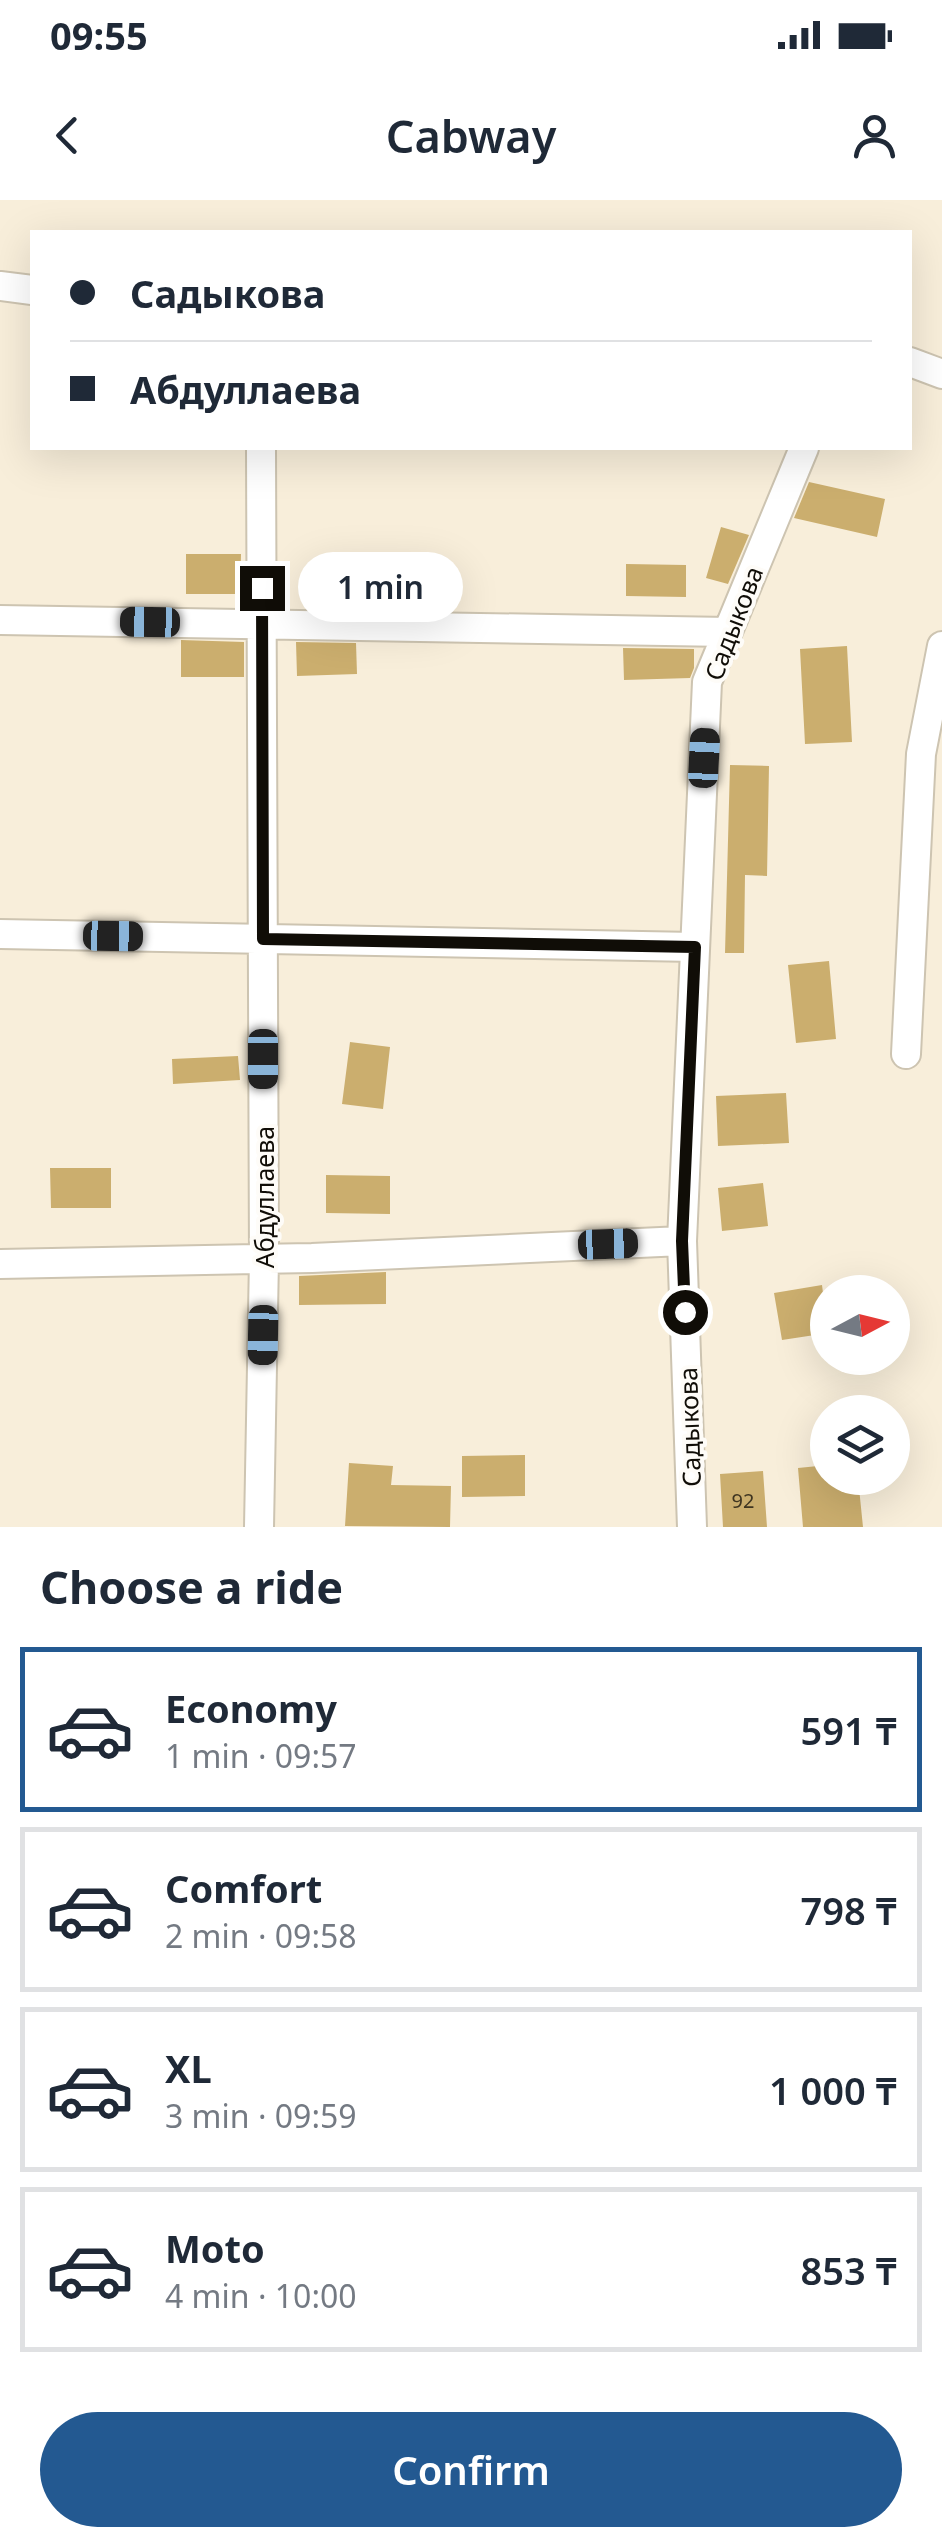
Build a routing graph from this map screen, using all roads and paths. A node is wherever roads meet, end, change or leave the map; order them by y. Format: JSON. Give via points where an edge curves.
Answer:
{"nodes":[{"id":1,"x":0,"y":286,"type":"edge"},
{"id":2,"x":30,"y":290,"type":"edge"},
{"id":3,"x":912,"y":363,"type":"edge"},
{"id":4,"x":942,"y":374,"type":"edge"},
{"id":5,"x":261,"y":450,"type":"edge"},
{"id":6,"x":803,"y":450,"type":"edge"},
{"id":7,"x":0,"y":620,"type":"edge"},
{"id":8,"x":262,"y":624,"type":"junction"},
{"id":9,"x":728,"y":632,"type":"junction"},
{"id":10,"x":942,"y":646,"type":"edge"},
{"id":11,"x":0,"y":934,"type":"edge"},
{"id":12,"x":263,"y":939,"type":"junction"},
{"id":13,"x":695,"y":947,"type":"junction"},
{"id":14,"x":906,"y":1054,"type":"dead end"},
{"id":15,"x":682,"y":1241,"type":"junction"},
{"id":16,"x":264,"y":1259,"type":"junction"},
{"id":17,"x":0,"y":1264,"type":"edge"},
{"id":18,"x":260,"y":1527,"type":"edge"},
{"id":19,"x":692,"y":1527,"type":"edge"}],
"edges":[{"from":1,"to":2,"type":"street"},
{"from":3,"to":4,"type":"street"},
{"from":5,"to":8,"type":"street","name":"Абдуллаева"},
{"from":6,"to":9,"type":"street","name":"Садыкова"},
{"from":7,"to":8,"type":"street"},
{"from":8,"to":9,"type":"street"},
{"from":8,"to":12,"type":"street","name":"Абдуллаева"},
{"from":9,"to":13,"type":"street","name":"Садыкова","via":[[707,682]]},
{"from":10,"to":14,"type":"street","via":[[921,754]]},
{"from":11,"to":12,"type":"street"},
{"from":12,"to":13,"type":"street"},
{"from":12,"to":16,"type":"street","name":"Абдуллаева"},
{"from":13,"to":15,"type":"street","name":"Садыкова"},
{"from":15,"to":16,"type":"street"},
{"from":15,"to":19,"type":"street","name":"Садыкова"},
{"from":16,"to":17,"type":"street"},
{"from":16,"to":18,"type":"street","name":"Абдуллаева"}]}
